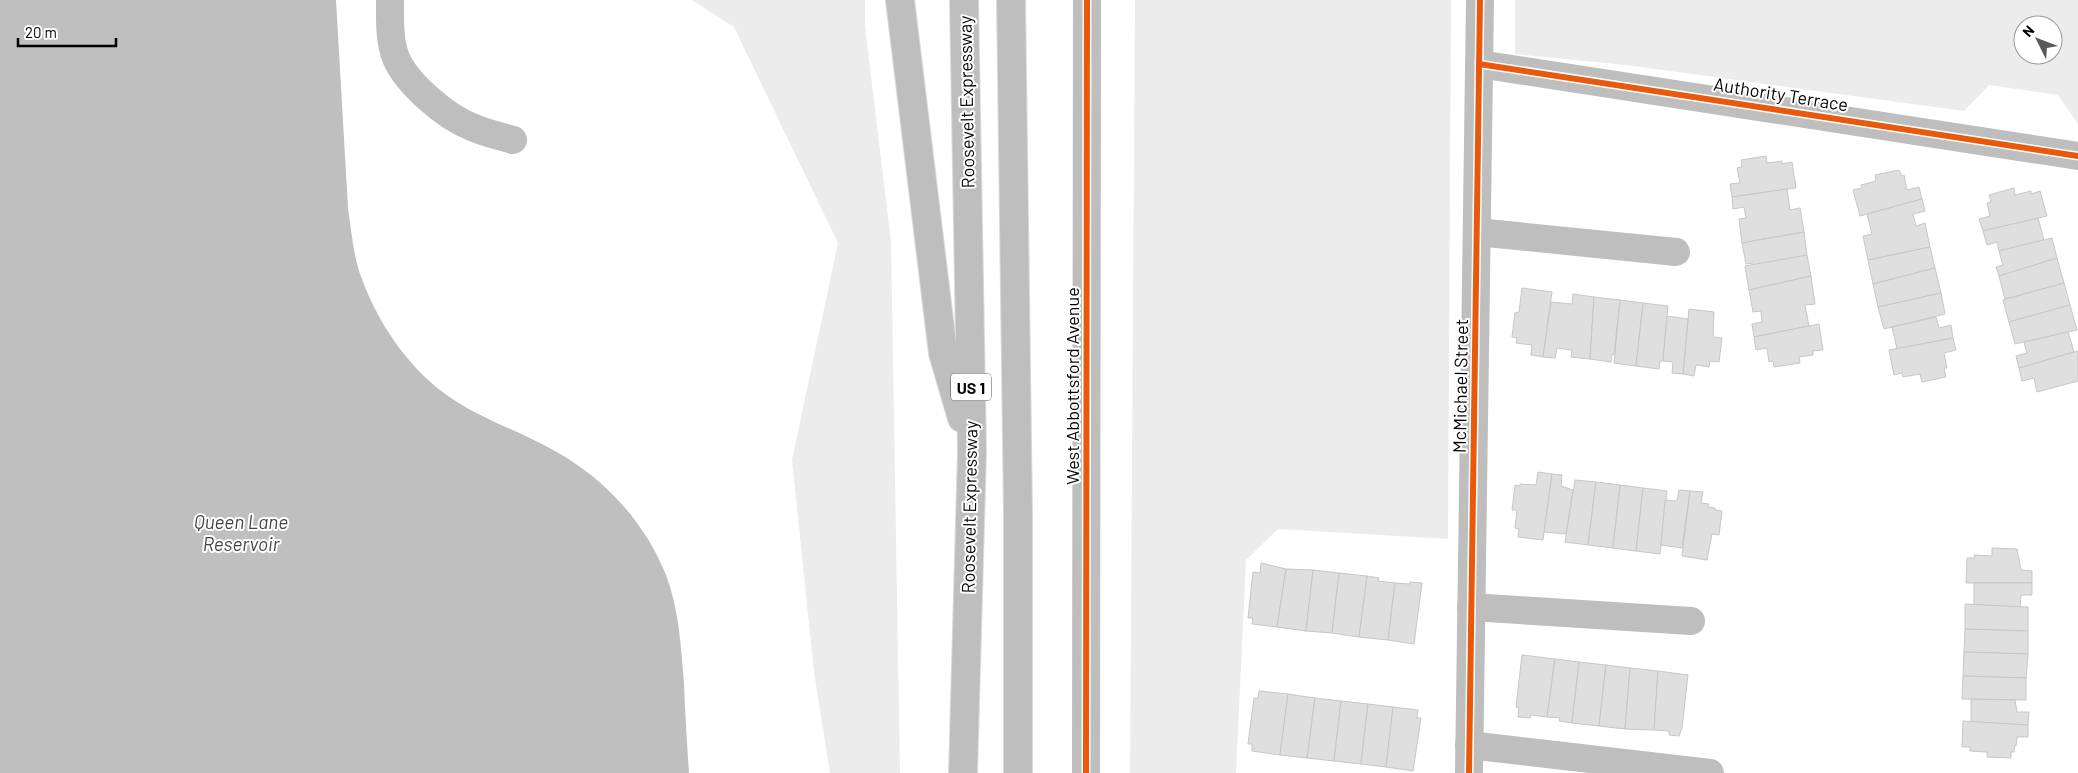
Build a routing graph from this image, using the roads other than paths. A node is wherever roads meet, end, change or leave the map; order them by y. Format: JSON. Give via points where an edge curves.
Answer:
{"nodes":[{"id":1,"x":390,"y":0,"type":"edge"},
{"id":2,"x":900,"y":0,"type":"edge"},
{"id":3,"x":964,"y":0,"type":"edge"},
{"id":4,"x":1011,"y":0,"type":"edge"},
{"id":5,"x":1087,"y":0,"type":"edge"},
{"id":6,"x":1480,"y":0,"type":"edge"},
{"id":7,"x":1480,"y":64,"type":"junction"},
{"id":8,"x":513,"y":140,"type":"dead end"},
{"id":9,"x":2078,"y":156,"type":"edge"},
{"id":10,"x":1477,"y":232,"type":"junction"},
{"id":11,"x":1676,"y":252,"type":"dead end"},
{"id":12,"x":972,"y":451,"type":"junction"},
{"id":13,"x":1471,"y":607,"type":"junction"},
{"id":14,"x":1690,"y":621,"type":"dead end"},
{"id":15,"x":1469,"y":745,"type":"junction"},
{"id":16,"x":963,"y":773,"type":"edge"},
{"id":17,"x":1018,"y":773,"type":"edge"},
{"id":18,"x":1086,"y":773,"type":"edge"},
{"id":19,"x":1469,"y":773,"type":"edge"},
{"id":20,"x":1710,"y":773,"type":"edge"}],
"edges":[{"from":1,"to":8,"type":"main road","via":[[390,25],[396,58],[411,81],[433,103],[471,127]]},
{"from":2,"to":12,"type":"main road","via":[[943,354]]},
{"from":3,"to":12,"type":"main road","name":"Roosevelt Expressway","number":"US 1"},
{"from":4,"to":17,"type":"main road","number":"US 1"},
{"from":5,"to":18,"type":"main road","name":"West Abbottsford Avenue"},
{"from":6,"to":7,"type":"main road","name":"McMichael Street"},
{"from":7,"to":9,"type":"main road","name":"Authority Terrace"},
{"from":7,"to":10,"type":"main road","name":"McMichael Street"},
{"from":10,"to":11,"type":"main road"},
{"from":10,"to":13,"type":"main road","name":"McMichael Street"},
{"from":12,"to":16,"type":"main road","name":"Roosevelt Expressway","number":"US 1"},
{"from":13,"to":14,"type":"main road"},
{"from":13,"to":15,"type":"main road","name":"McMichael Street"},
{"from":15,"to":19,"type":"main road","name":"McMichael Street"},
{"from":15,"to":20,"type":"main road"}]}
